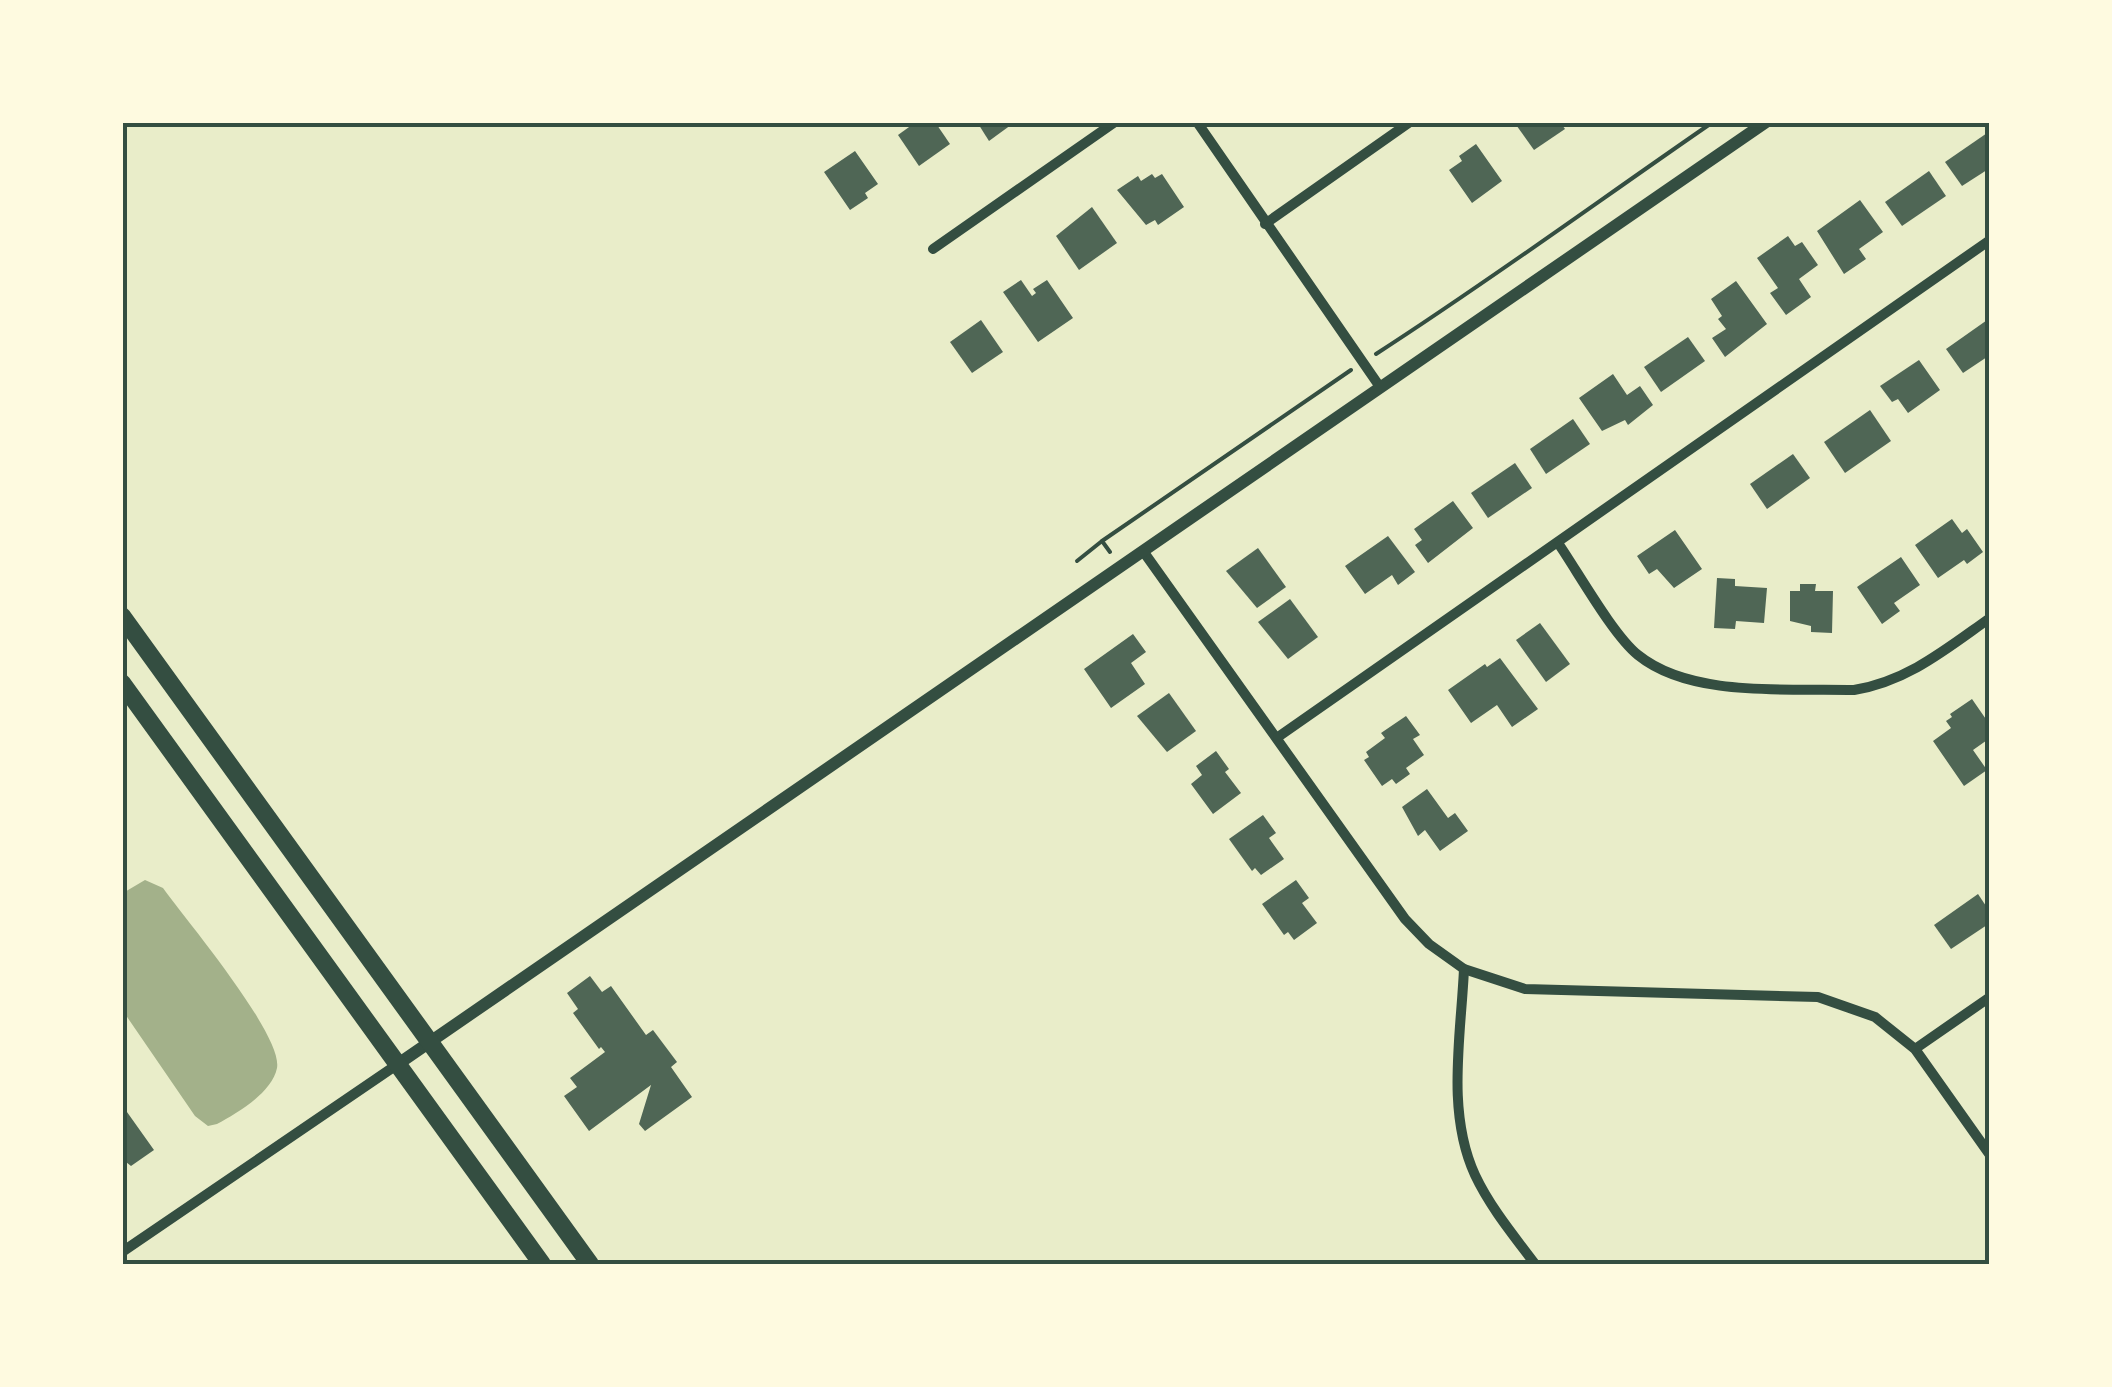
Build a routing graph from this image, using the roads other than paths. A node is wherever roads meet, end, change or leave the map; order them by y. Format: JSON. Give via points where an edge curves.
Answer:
{"nodes":[{"id":1,"x":1115,"y":122,"type":"edge"},
{"id":2,"x":1197,"y":122,"type":"edge"},
{"id":3,"x":1410,"y":122,"type":"edge"},
{"id":4,"x":1766,"y":122,"type":"edge"},
{"id":5,"x":1264,"y":224,"type":"junction"},
{"id":6,"x":1990,"y":240,"type":"edge"},
{"id":7,"x":934,"y":249,"type":"dead end"},
{"id":8,"x":1380,"y":387,"type":"junction"},
{"id":9,"x":1558,"y":542,"type":"junction"},
{"id":10,"x":1144,"y":552,"type":"junction"},
{"id":11,"x":122,"y":616,"type":"edge"},
{"id":12,"x":1990,"y":618,"type":"edge"},
{"id":13,"x":122,"y":683,"type":"edge"},
{"id":14,"x":1278,"y":737,"type":"junction"},
{"id":15,"x":1464,"y":969,"type":"junction"},
{"id":16,"x":1990,"y":997,"type":"edge"},
{"id":17,"x":430,"y":1042,"type":"junction"},
{"id":18,"x":1915,"y":1049,"type":"junction"},
{"id":19,"x":398,"y":1064,"type":"junction"},
{"id":20,"x":1990,"y":1155,"type":"edge"},
{"id":21,"x":122,"y":1252,"type":"edge"},
{"id":22,"x":542,"y":1264,"type":"edge"},
{"id":23,"x":590,"y":1264,"type":"edge"},
{"id":24,"x":1535,"y":1264,"type":"edge"}],
"edges":[{"from":1,"to":7,"type":"street"},
{"from":2,"to":5,"type":"street"},
{"from":3,"to":5,"type":"street"},
{"from":4,"to":8,"type":"street"},
{"from":5,"to":8,"type":"street"},
{"from":6,"to":9,"type":"street"},
{"from":8,"to":10,"type":"street"},
{"from":9,"to":12,"type":"street","via":[[1636,654],[1690,680],[1872,687],[1917,669]]},
{"from":9,"to":14,"type":"street"},
{"from":10,"to":14,"type":"street"},
{"from":10,"to":17,"type":"street"},
{"from":11,"to":17,"type":"main road"},
{"from":13,"to":19,"type":"main road"},
{"from":14,"to":15,"type":"street","via":[[1405,919]]},
{"from":15,"to":18,"type":"street","via":[[1525,989],[1818,997],[1875,1016]]},
{"from":15,"to":24,"type":"street","via":[[1458,1112],[1464,1144],[1480,1186]]},
{"from":16,"to":18,"type":"street"},
{"from":17,"to":19,"type":"street"},
{"from":17,"to":23,"type":"main road"},
{"from":18,"to":20,"type":"street"},
{"from":19,"to":21,"type":"street"},
{"from":19,"to":22,"type":"main road"}]}
